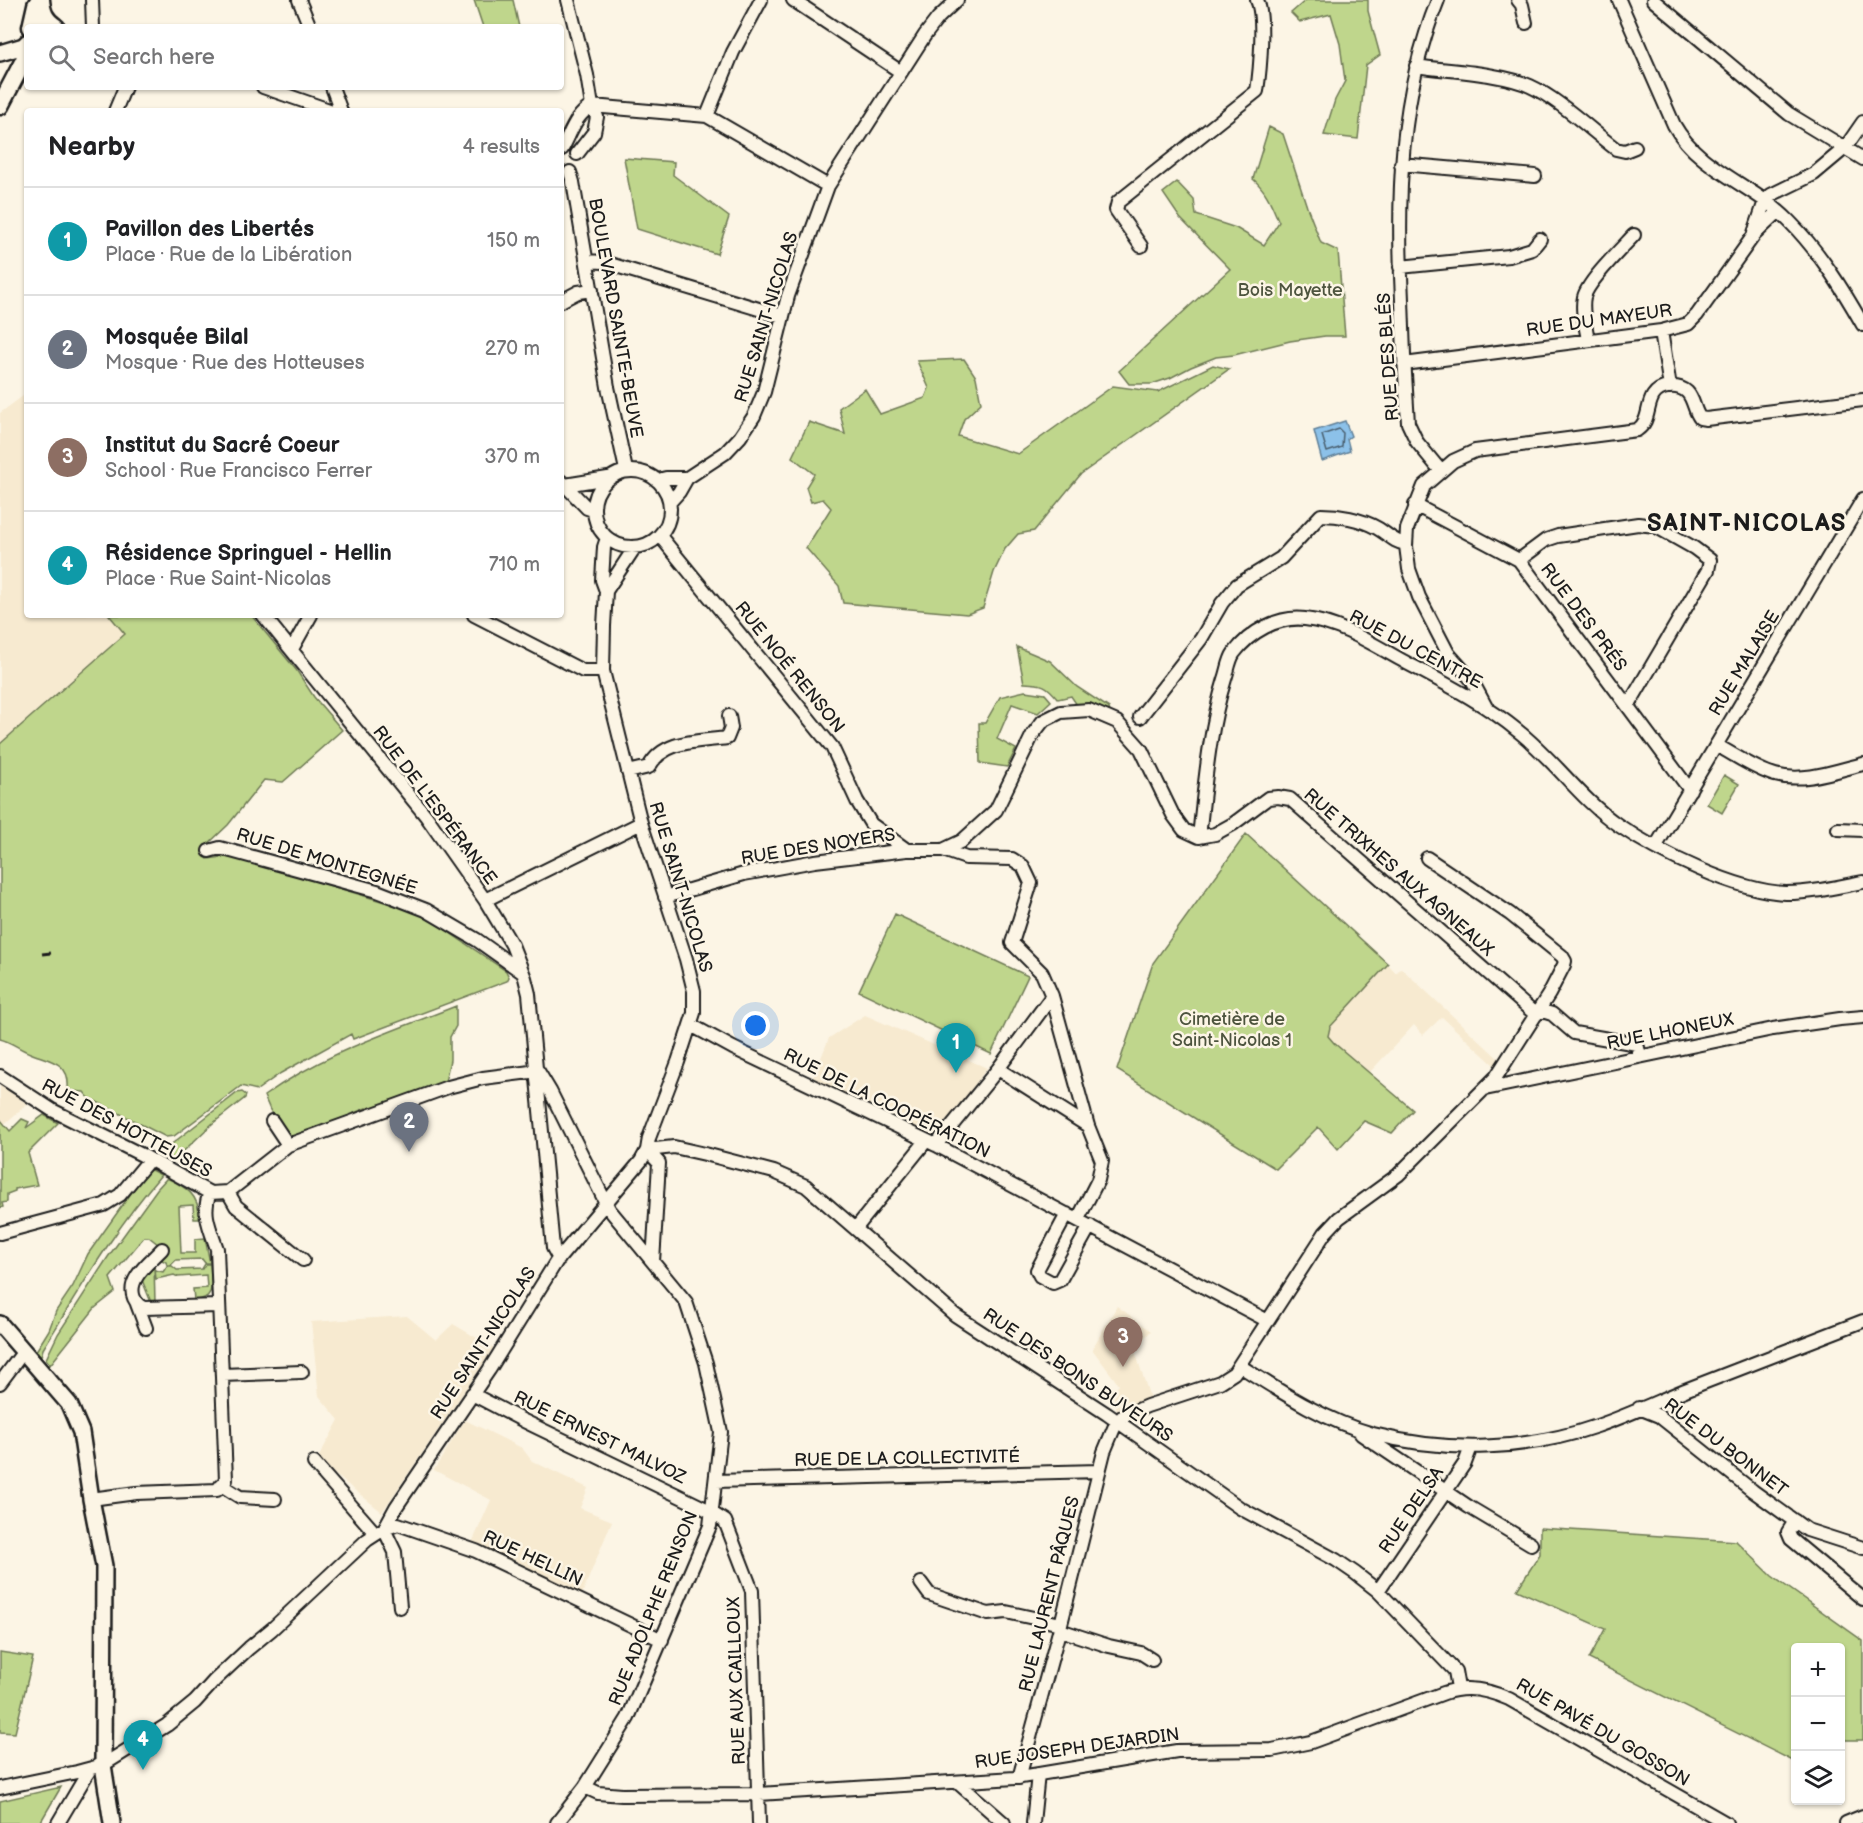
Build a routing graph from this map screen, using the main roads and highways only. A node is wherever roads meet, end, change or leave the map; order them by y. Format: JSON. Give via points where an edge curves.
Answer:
{"nodes":[{"id":1,"x":40,"y":0,"type":"edge"},
{"id":2,"x":32,"y":24,"type":"edge"},
{"id":3,"x":53,"y":24,"type":"edge"},
{"id":4,"x":0,"y":45,"type":"edge"},
{"id":5,"x":24,"y":45,"type":"edge"},
{"id":6,"x":0,"y":53,"type":"edge"},
{"id":7,"x":0,"y":106,"type":"edge"},
{"id":8,"x":0,"y":1324,"type":"edge"},
{"id":9,"x":112,"y":1823,"type":"edge"}],
"edges":[{"from":1,"to":2,"type":"highway"},
{"from":1,"to":3,"type":"highway","via":[[45,17]]},
{"from":4,"to":5,"type":"main road"},
{"from":5,"to":6,"type":"main road"},
{"from":5,"to":7,"type":"highway","via":[[24,60]]},
{"from":8,"to":9,"type":"main road","via":[[69,1404],[81,1432],[104,1566],[97,1767]]}]}
